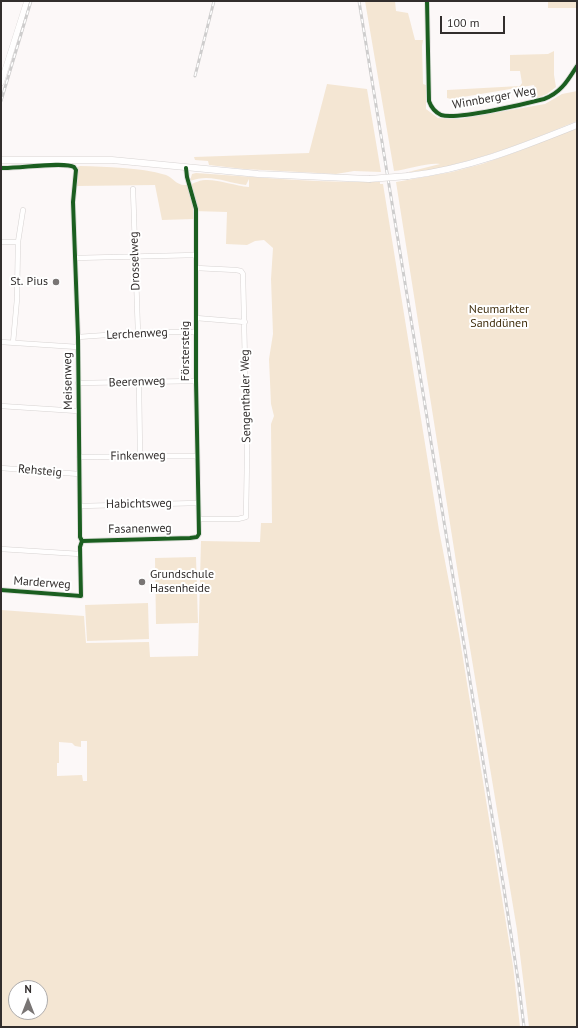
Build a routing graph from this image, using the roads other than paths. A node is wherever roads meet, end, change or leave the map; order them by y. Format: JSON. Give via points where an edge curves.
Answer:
{"nodes":[{"id":1,"x":26,"y":1,"type":"edge"},
{"id":2,"x":427,"y":1,"type":"edge"},
{"id":3,"x":577,"y":66,"type":"edge"},
{"id":4,"x":1,"y":83,"type":"edge"},
{"id":5,"x":577,"y":125,"type":"edge"},
{"id":6,"x":3,"y":159,"type":"edge"},
{"id":7,"x":1,"y":168,"type":"edge"},
{"id":8,"x":186,"y":168,"type":"junction"},
{"id":9,"x":133,"y":189,"type":"dead end"},
{"id":10,"x":23,"y":210,"type":"dead end"},
{"id":11,"x":1,"y":242,"type":"edge"},
{"id":12,"x":18,"y":242,"type":"junction"},
{"id":13,"x":196,"y":255,"type":"junction"},
{"id":14,"x":135,"y":257,"type":"junction"},
{"id":15,"x":75,"y":258,"type":"junction"},
{"id":16,"x":196,"y":268,"type":"junction"},
{"id":17,"x":196,"y":318,"type":"junction"},
{"id":18,"x":245,"y":322,"type":"junction"},
{"id":19,"x":196,"y":332,"type":"junction"},
{"id":20,"x":138,"y":333,"type":"junction"},
{"id":21,"x":78,"y":337,"type":"junction"},
{"id":22,"x":1,"y":342,"type":"edge"},
{"id":23,"x":13,"y":343,"type":"junction"},
{"id":24,"x":78,"y":347,"type":"junction"},
{"id":25,"x":196,"y":381,"type":"junction"},
{"id":26,"x":139,"y":382,"type":"junction"},
{"id":27,"x":78,"y":384,"type":"junction"},
{"id":28,"x":1,"y":406,"type":"edge"},
{"id":29,"x":78,"y":411,"type":"junction"},
{"id":30,"x":140,"y":456,"type":"junction"},
{"id":31,"x":197,"y":456,"type":"junction"},
{"id":32,"x":79,"y":457,"type":"junction"},
{"id":33,"x":1,"y":468,"type":"edge"},
{"id":34,"x":79,"y":474,"type":"junction"},
{"id":35,"x":198,"y":503,"type":"junction"},
{"id":36,"x":80,"y":506,"type":"junction"},
{"id":37,"x":199,"y":519,"type":"junction"},
{"id":38,"x":198,"y":536,"type":"joint"},
{"id":39,"x":82,"y":541,"type":"junction"},
{"id":40,"x":1,"y":548,"type":"edge"},
{"id":41,"x":80,"y":554,"type":"junction"},
{"id":42,"x":1,"y":590,"type":"edge"},
{"id":43,"x":81,"y":596,"type":"joint"}],
"edges":[{"from":1,"to":4,"type":"street"},
{"from":2,"to":3,"type":"street","name":"Winnberger Weg","via":[[429,101],[441,115],[477,113],[549,97],[562,89]]},
{"from":5,"to":8,"type":"main road","bridge":true,"via":[[483,161],[408,176],[369,178],[258,174]]},
{"from":6,"to":8,"type":"main road","via":[[112,160]]},
{"from":7,"to":15,"type":"street","name":"Meisenweg","via":[[66,164],[74,167]]},
{"from":8,"to":13,"type":"street","name":"Förstersteig","via":[[196,209]]},
{"from":9,"to":14,"type":"street","name":"Drosselweg"},
{"from":10,"to":12,"type":"street"},
{"from":11,"to":12,"type":"street"},
{"from":12,"to":23,"type":"street"},
{"from":13,"to":14,"type":"street"},
{"from":13,"to":16,"type":"street","name":"Förstersteig"},
{"from":14,"to":15,"type":"street"},
{"from":14,"to":20,"type":"street","name":"Drosselweg"},
{"from":15,"to":21,"type":"street","name":"Meisenweg"},
{"from":16,"to":17,"type":"street","name":"Förstersteig"},
{"from":16,"to":18,"type":"street","name":"Sengenthaler Weg","via":[[241,271]]},
{"from":17,"to":18,"type":"street"},
{"from":17,"to":19,"type":"street","name":"Förstersteig"},
{"from":18,"to":37,"type":"street","name":"Sengenthaler Weg","via":[[247,513],[245,518]]},
{"from":19,"to":20,"type":"street","name":"Lerchenweg"},
{"from":19,"to":25,"type":"street","name":"Förstersteig"},
{"from":20,"to":21,"type":"street","name":"Lerchenweg"},
{"from":21,"to":24,"type":"street","name":"Meisenweg"},
{"from":22,"to":23,"type":"street"},
{"from":23,"to":24,"type":"street"},
{"from":24,"to":27,"type":"street","name":"Meisenweg"},
{"from":25,"to":26,"type":"street","name":"Beerenweg"},
{"from":25,"to":31,"type":"street","name":"Förstersteig"},
{"from":26,"to":27,"type":"street","name":"Beerenweg"},
{"from":26,"to":30,"type":"street"},
{"from":27,"to":29,"type":"street","name":"Meisenweg"},
{"from":28,"to":29,"type":"street"},
{"from":29,"to":32,"type":"street","name":"Meisenweg"},
{"from":30,"to":31,"type":"street","name":"Finkenweg"},
{"from":30,"to":32,"type":"street","name":"Finkenweg"},
{"from":31,"to":35,"type":"street","name":"Förstersteig"},
{"from":32,"to":34,"type":"street","name":"Meisenweg"},
{"from":33,"to":34,"type":"street","name":"Rehsteig"},
{"from":34,"to":36,"type":"street","name":"Meisenweg"},
{"from":35,"to":36,"type":"street","name":"Habichtsweg"},
{"from":35,"to":37,"type":"street","name":"Förstersteig"},
{"from":36,"to":39,"type":"street","name":"Meisenweg"},
{"from":37,"to":38,"type":"street","name":"Förstersteig"},
{"from":38,"to":39,"type":"street","name":"Fasanenweg"},
{"from":39,"to":41,"type":"street","name":"Meisenweg"},
{"from":40,"to":41,"type":"street"},
{"from":41,"to":43,"type":"street","name":"Meisenweg"},
{"from":42,"to":43,"type":"street","name":"Marderweg"}]}
